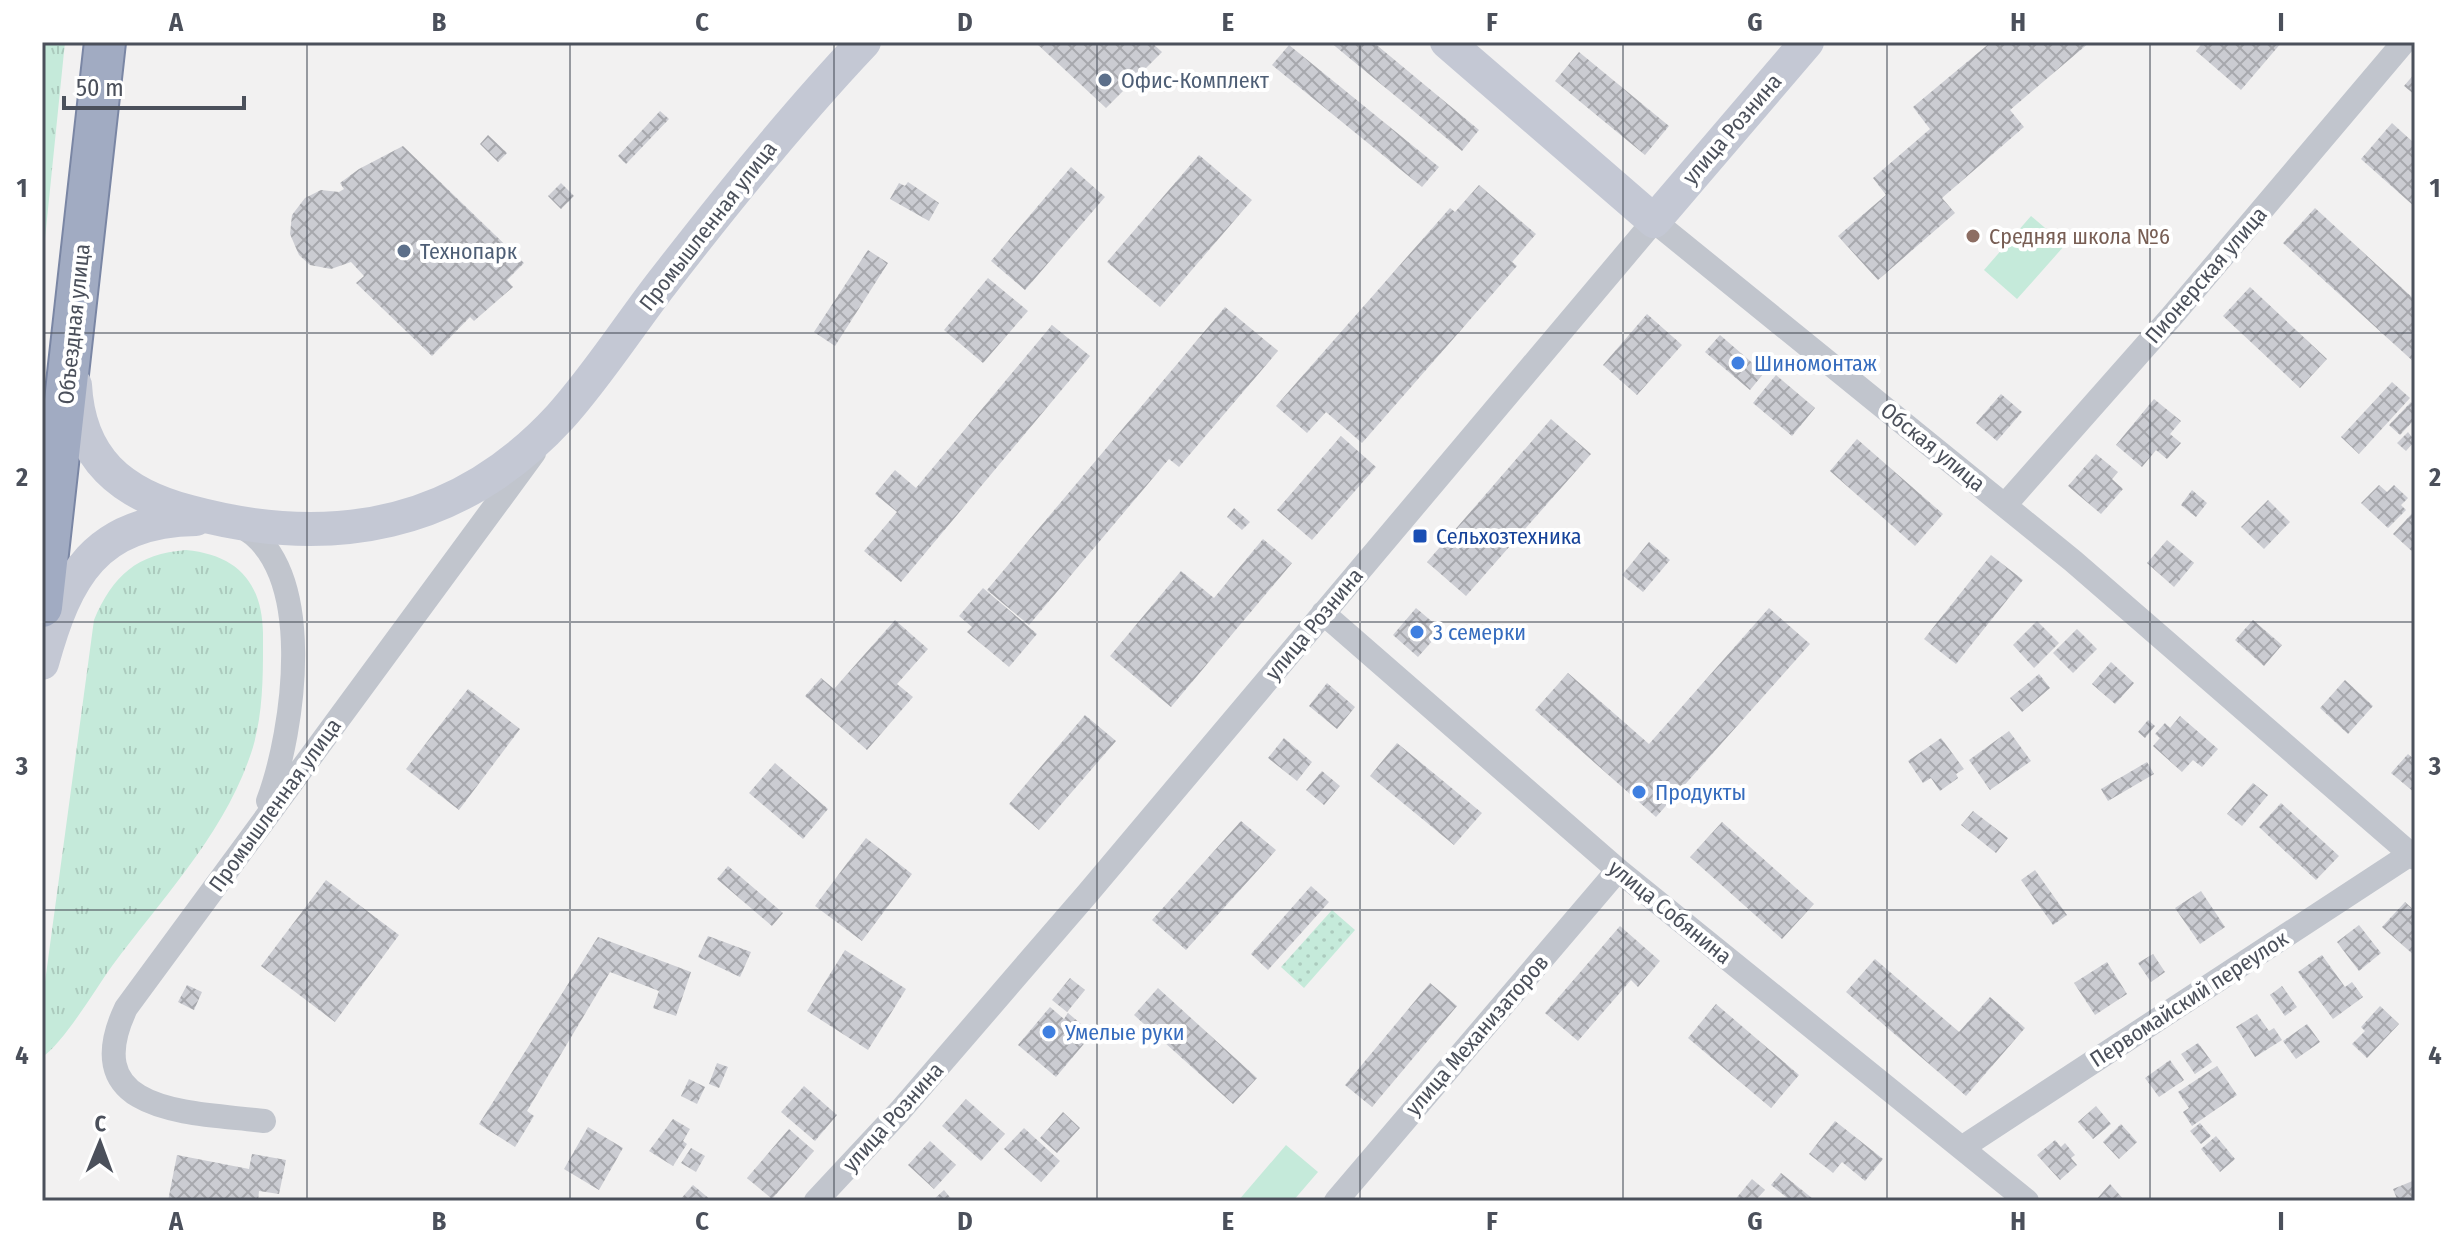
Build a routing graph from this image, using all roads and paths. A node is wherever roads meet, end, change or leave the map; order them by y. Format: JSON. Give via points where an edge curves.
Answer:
{"nodes":[{"id":1,"x":102,"y":42,"type":"edge"},
{"id":2,"x":864,"y":42,"type":"edge"},
{"id":3,"x":1447,"y":42,"type":"edge"},
{"id":4,"x":1807,"y":42,"type":"edge"},
{"id":5,"x":2404,"y":42,"type":"edge"},
{"id":6,"x":1654,"y":221,"type":"junction"},
{"id":7,"x":73,"y":337,"type":"junction"},
{"id":8,"x":560,"y":417,"type":"junction"},
{"id":9,"x":2005,"y":505,"type":"junction"},
{"id":10,"x":220,"y":520,"type":"junction"},
{"id":11,"x":42,"y":607,"type":"edge"},
{"id":12,"x":1323,"y":613,"type":"junction"},
{"id":13,"x":42,"y":663,"type":"edge"},
{"id":14,"x":249,"y":839,"type":"junction"},
{"id":15,"x":2414,"y":854,"type":"edge"},
{"id":16,"x":1618,"y":870,"type":"junction"},
{"id":17,"x":264,"y":1121,"type":"dead end"},
{"id":18,"x":1963,"y":1147,"type":"junction"},
{"id":19,"x":816,"y":1201,"type":"edge"},
{"id":20,"x":1336,"y":1201,"type":"edge"},
{"id":21,"x":2027,"y":1201,"type":"edge"}],
"edges":[{"from":1,"to":7,"type":"highway","name":"Объездная улица"},
{"from":2,"to":8,"type":"main road","name":"Промышленная улица","via":[[735,189]]},
{"from":3,"to":6,"type":"main road","name":"Обская улица"},
{"from":4,"to":6,"type":"main road","name":"улица Рознина"},
{"from":5,"to":9,"type":"street","name":"Пионерская улица"},
{"from":6,"to":9,"type":"street","name":"Обская улица"},
{"from":6,"to":12,"type":"street","name":"улица Рознина"},
{"from":7,"to":10,"type":"main road","via":[[80,423],[103,465],[154,501]]},
{"from":7,"to":11,"type":"highway","name":"Объездная улица"},
{"from":8,"to":10,"type":"main road","name":"Промышленная улица","via":[[487,481],[399,520],[308,529]]},
{"from":8,"to":14,"type":"street","name":"Промышленная улица"},
{"from":9,"to":15,"type":"street","name":"Обская улица"},
{"from":10,"to":13,"type":"main road","via":[[153,525],[118,538],[88,560],[63,597]]},
{"from":10,"to":14,"type":"street","via":[[245,528],[273,553],[291,615],[282,756]]},
{"from":12,"to":16,"type":"street","name":"улица Собянина"},
{"from":12,"to":19,"type":"street","name":"улица Рознина","via":[[910,1100]]},
{"from":14,"to":17,"type":"street","name":"Промышленная улица","via":[[126,1008],[114,1048],[126,1089],[142,1101]]},
{"from":15,"to":18,"type":"street","name":"Первомайский переулок"},
{"from":16,"to":18,"type":"street","name":"улица Собянина"},
{"from":16,"to":20,"type":"street","name":"улица Механизаторов"},
{"from":18,"to":21,"type":"street","name":"улица Собянина"}]}
